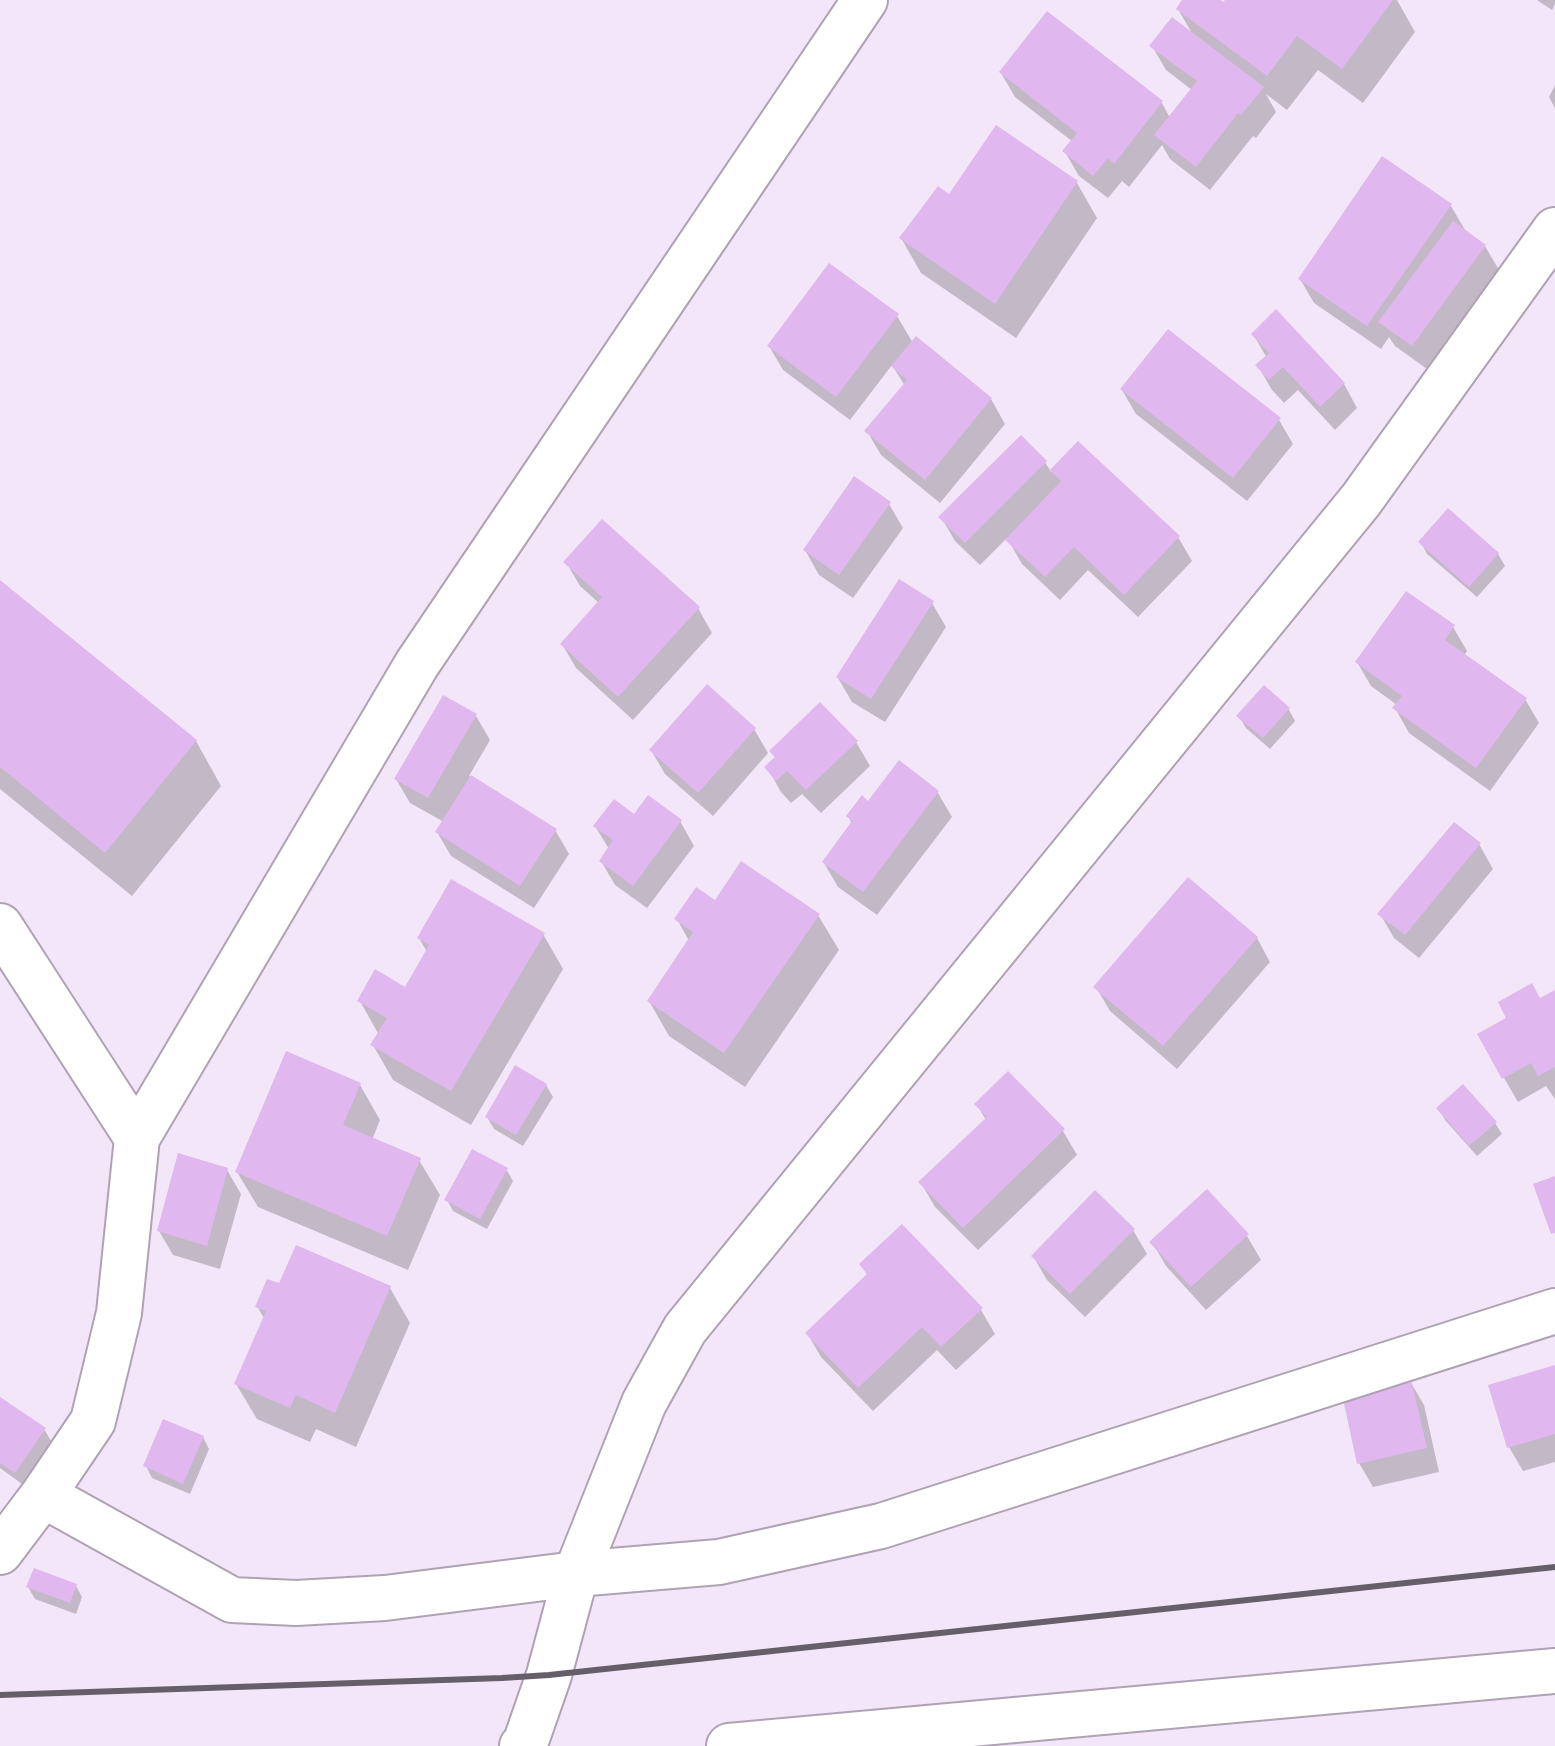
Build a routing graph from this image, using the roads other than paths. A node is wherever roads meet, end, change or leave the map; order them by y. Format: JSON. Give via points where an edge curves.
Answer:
{"nodes":[{"id":1,"x":865,"y":0,"type":"edge"},
{"id":2,"x":1555,"y":230,"type":"edge"},
{"id":3,"x":0,"y":926,"type":"edge"},
{"id":4,"x":137,"y":1138,"type":"junction"},
{"id":5,"x":1555,"y":1311,"type":"edge"},
{"id":6,"x":43,"y":1495,"type":"junction"},
{"id":7,"x":0,"y":1552,"type":"edge"},
{"id":8,"x":576,"y":1574,"type":"junction"},
{"id":9,"x":1555,"y":1671,"type":"edge"},
{"id":10,"x":522,"y":1746,"type":"edge"},
{"id":11,"x":729,"y":1746,"type":"edge"}],
"edges":[{"from":1,"to":4,"type":"street","via":[[417,664]]},
{"from":2,"to":8,"type":"street","via":[[1361,500],[685,1329],[644,1403]]},
{"from":3,"to":4,"type":"street"},
{"from":4,"to":6,"type":"street","via":[[119,1313],[93,1421]]},
{"from":5,"to":8,"type":"street","via":[[881,1526],[719,1562]]},
{"from":6,"to":7,"type":"street"},
{"from":6,"to":8,"type":"street","via":[[232,1600],[385,1598]]},
{"from":8,"to":10,"type":"street","via":[[549,1675]]},
{"from":9,"to":11,"type":"street"}]}
